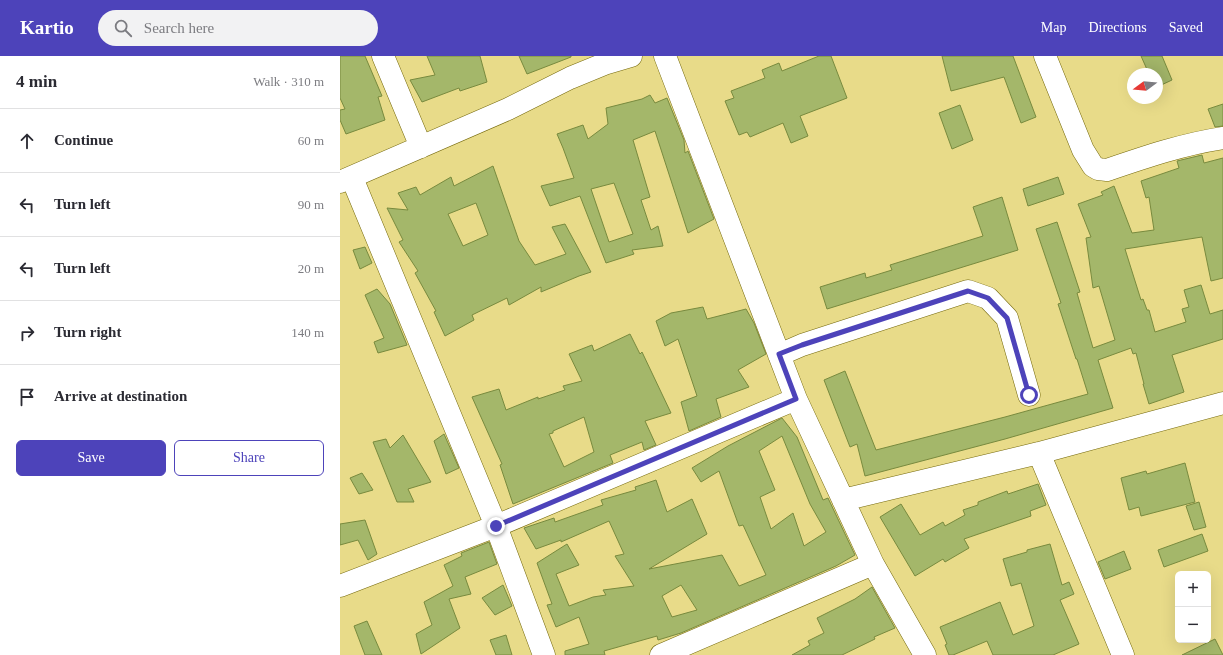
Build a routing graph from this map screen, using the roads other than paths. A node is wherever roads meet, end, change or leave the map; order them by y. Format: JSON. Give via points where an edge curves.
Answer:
{"nodes":[{"id":1,"x":383,"y":56,"type":"edge"},
{"id":2,"x":631,"y":56,"type":"edge"},
{"id":3,"x":665,"y":56,"type":"edge"},
{"id":4,"x":1045,"y":56,"type":"edge"},
{"id":5,"x":607,"y":60,"type":"edge"},
{"id":6,"x":1223,"y":138,"type":"edge"},
{"id":7,"x":421,"y":147,"type":"junction"},
{"id":8,"x":346,"y":180,"type":"edge"},
{"id":9,"x":779,"y":354,"type":"junction"},
{"id":10,"x":1029,"y":395,"type":"dead end"},
{"id":11,"x":796,"y":399,"type":"junction"},
{"id":12,"x":1223,"y":403,"type":"edge"},
{"id":13,"x":1039,"y":452,"type":"junction"},
{"id":14,"x":843,"y":500,"type":"junction"},
{"id":15,"x":496,"y":526,"type":"junction"},
{"id":16,"x":873,"y":564,"type":"junction"},
{"id":17,"x":340,"y":586,"type":"edge"},
{"id":18,"x":544,"y":655,"type":"edge"},
{"id":19,"x":661,"y":655,"type":"edge"},
{"id":20,"x":925,"y":655,"type":"edge"},
{"id":21,"x":1123,"y":655,"type":"edge"}],
"edges":[{"from":1,"to":7,"type":"street"},
{"from":2,"to":5,"type":"street"},
{"from":3,"to":9,"type":"street"},
{"from":4,"to":6,"type":"street","via":[[1083,150],[1098,169],[1107,170],[1177,148]]},
{"from":5,"to":7,"type":"street","via":[[508,109]]},
{"from":7,"to":8,"type":"street"},
{"from":8,"to":15,"type":"street"},
{"from":9,"to":10,"type":"street","via":[[968,291],[988,298],[1007,318]]},
{"from":9,"to":11,"type":"street"},
{"from":11,"to":14,"type":"street"},
{"from":11,"to":15,"type":"street"},
{"from":12,"to":13,"type":"street"},
{"from":13,"to":14,"type":"street"},
{"from":13,"to":21,"type":"street"},
{"from":14,"to":16,"type":"street"},
{"from":15,"to":17,"type":"street"},
{"from":15,"to":18,"type":"street"},
{"from":16,"to":19,"type":"street"},
{"from":16,"to":20,"type":"street"}]}
